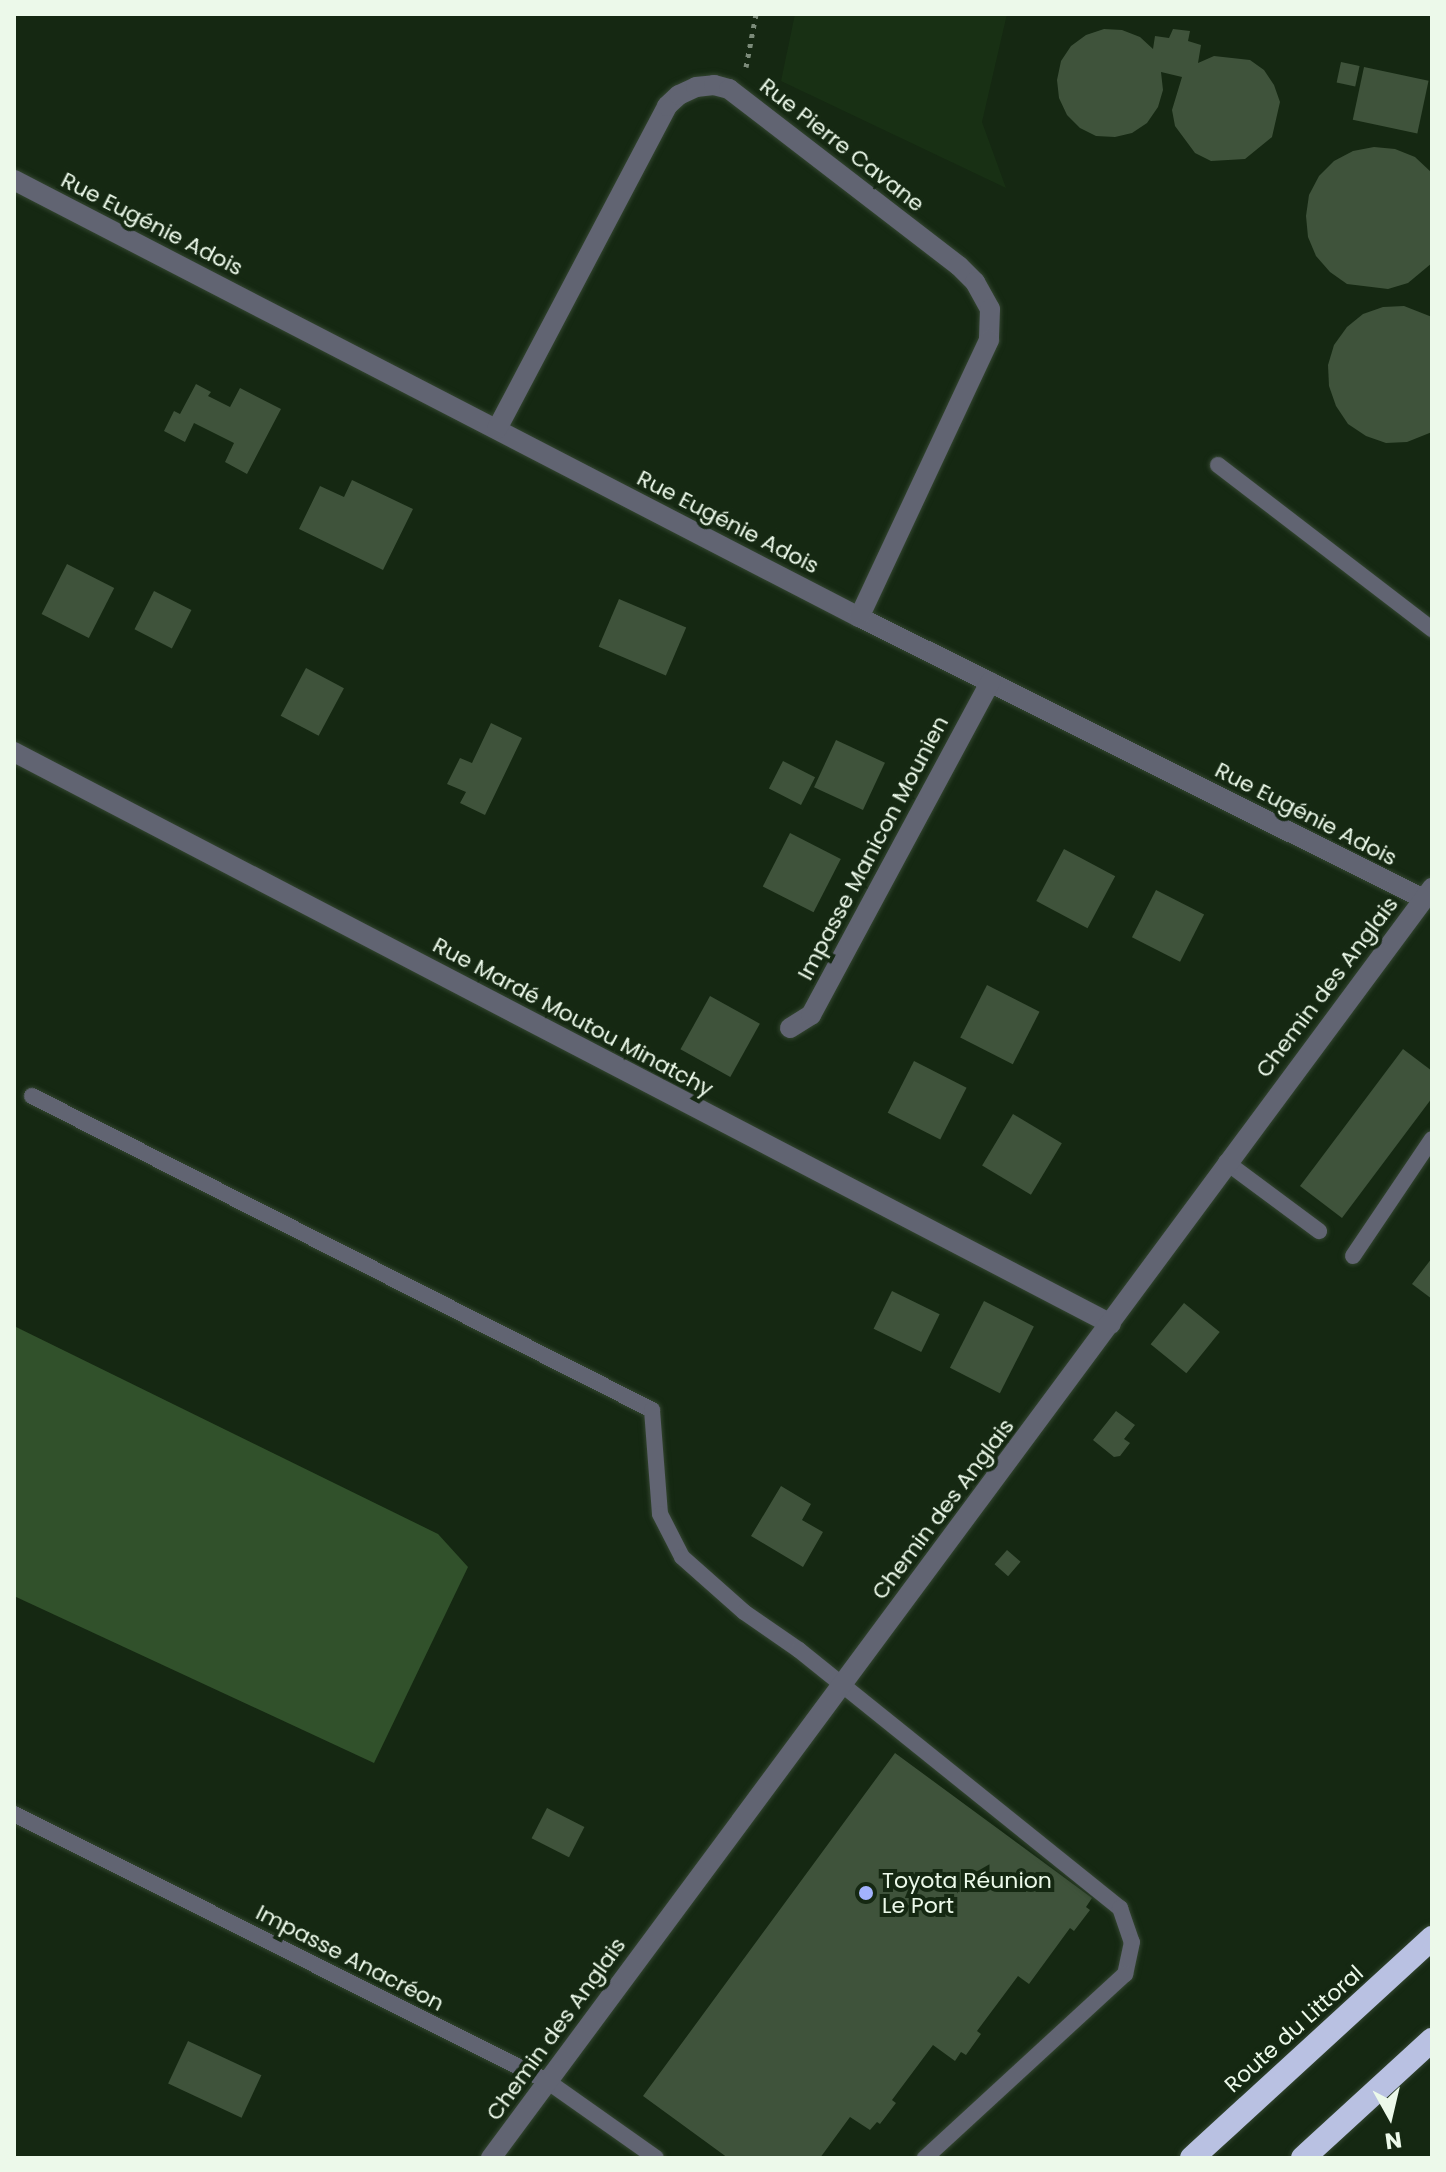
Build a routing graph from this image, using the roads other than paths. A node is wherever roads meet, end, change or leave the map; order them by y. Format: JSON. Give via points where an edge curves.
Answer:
{"nodes":[{"id":1,"x":14,"y":180,"type":"edge"},
{"id":2,"x":497,"y":429,"type":"junction"},
{"id":3,"x":1218,"y":465,"type":"dead end"},
{"id":4,"x":859,"y":617,"type":"junction"},
{"id":5,"x":1432,"y":629,"type":"edge"},
{"id":6,"x":990,"y":682,"type":"junction"},
{"id":7,"x":14,"y":752,"type":"edge"},
{"id":8,"x":1428,"y":894,"type":"edge"},
{"id":9,"x":790,"y":1028,"type":"dead end"},
{"id":10,"x":32,"y":1096,"type":"dead end"},
{"id":11,"x":1432,"y":1139,"type":"edge"},
{"id":12,"x":1226,"y":1162,"type":"junction"},
{"id":13,"x":1319,"y":1231,"type":"dead end"},
{"id":14,"x":1353,"y":1256,"type":"dead end"},
{"id":15,"x":1111,"y":1324,"type":"junction"},
{"id":16,"x":841,"y":1686,"type":"junction"},
{"id":17,"x":14,"y":1814,"type":"edge"},
{"id":18,"x":1432,"y":1938,"type":"edge"},
{"id":19,"x":1432,"y":2040,"type":"edge"},
{"id":20,"x":547,"y":2081,"type":"junction"},
{"id":21,"x":491,"y":2158,"type":"edge"},
{"id":22,"x":656,"y":2158,"type":"edge"},
{"id":23,"x":925,"y":2158,"type":"edge"},
{"id":24,"x":1192,"y":2158,"type":"edge"},
{"id":25,"x":1303,"y":2158,"type":"edge"}],
"edges":[{"from":1,"to":2,"type":"street","name":"Rue Eugénie Adois"},
{"from":2,"to":4,"type":"street","name":"Rue Eugénie Adois"},
{"from":2,"to":4,"type":"street","name":"Rue Pierre Cavane","via":[[667,106],[696,87],[714,85],[740,95],[959,266],[990,309],[989,340]]},
{"from":3,"to":5,"type":"lane"},
{"from":4,"to":6,"type":"street","name":"Rue Eugénie Adois"},
{"from":6,"to":8,"type":"street","name":"Rue Eugénie Adois"},
{"from":6,"to":9,"type":"street","name":"Impasse Manicon Mounien","via":[[811,1015]]},
{"from":7,"to":15,"type":"street","name":"Rue Mardé Moutou Minatchy"},
{"from":8,"to":12,"type":"street","name":"Chemin des Anglais"},
{"from":10,"to":16,"type":"lane","via":[[652,1410],[660,1514],[682,1557]]},
{"from":11,"to":14,"type":"lane"},
{"from":12,"to":13,"type":"lane"},
{"from":12,"to":15,"type":"street","name":"Chemin des Anglais"},
{"from":15,"to":16,"type":"street","name":"Chemin des Anglais"},
{"from":16,"to":20,"type":"street","name":"Chemin des Anglais"},
{"from":16,"to":23,"type":"lane","via":[[1120,1908],[1132,1942],[1125,1974]]},
{"from":17,"to":20,"type":"lane","name":"Impasse Anacréon"},
{"from":18,"to":24,"type":"highway","name":"Route du Littoral"},
{"from":19,"to":25,"type":"highway"},
{"from":20,"to":21,"type":"street","name":"Chemin des Anglais"},
{"from":20,"to":22,"type":"lane","name":"Impasse Anacréon"}]}
